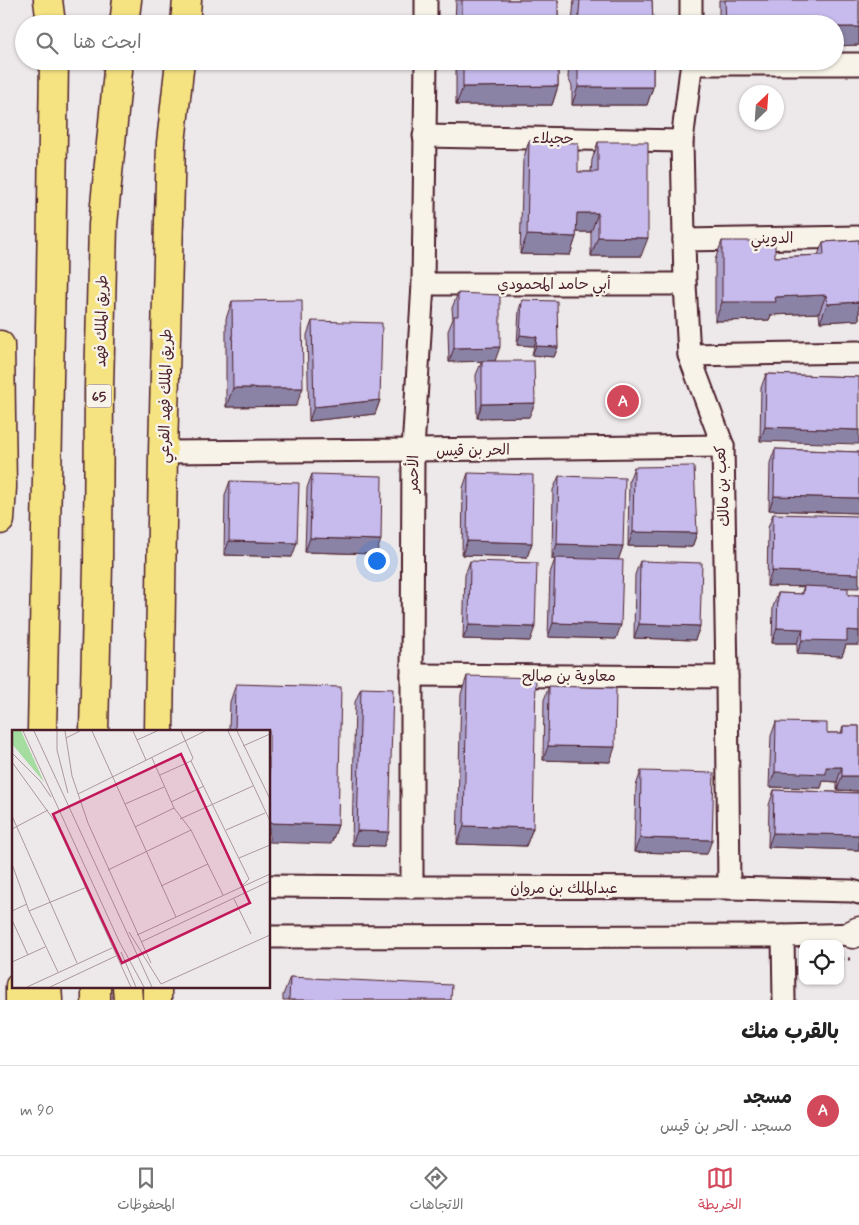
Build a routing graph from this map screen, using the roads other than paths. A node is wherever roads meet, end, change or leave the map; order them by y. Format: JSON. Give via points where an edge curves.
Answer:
{"nodes":[{"id":1,"x":48,"y":0,"type":"edge"},
{"id":2,"x":54,"y":0,"type":"edge"},
{"id":3,"x":117,"y":0,"type":"edge"},
{"id":4,"x":127,"y":0,"type":"edge"},
{"id":5,"x":187,"y":0,"type":"edge"},
{"id":6,"x":426,"y":0,"type":"edge"},
{"id":7,"x":691,"y":0,"type":"edge"},
{"id":8,"x":51,"y":15,"type":"edge"},
{"id":9,"x":53,"y":15,"type":"edge"},
{"id":10,"x":117,"y":15,"type":"edge"},
{"id":11,"x":125,"y":15,"type":"edge"},
{"id":12,"x":186,"y":15,"type":"edge"},
{"id":13,"x":426,"y":15,"type":"edge"},
{"id":14,"x":692,"y":15,"type":"edge"},
{"id":15,"x":844,"y":64,"type":"edge"},
{"id":16,"x":859,"y":64,"type":"edge"},
{"id":17,"x":54,"y":70,"type":"edge"},
{"id":18,"x":117,"y":70,"type":"edge"},
{"id":19,"x":179,"y":70,"type":"edge"},
{"id":20,"x":426,"y":70,"type":"edge"},
{"id":21,"x":691,"y":70,"type":"edge"},
{"id":22,"x":424,"y":136,"type":"junction"},
{"id":23,"x":682,"y":141,"type":"junction"},
{"id":24,"x":859,"y":237,"type":"edge"},
{"id":25,"x":684,"y":240,"type":"junction"},
{"id":26,"x":423,"y":284,"type":"junction"},
{"id":27,"x":685,"y":284,"type":"junction"},
{"id":28,"x":0,"y":345,"type":"edge"},
{"id":29,"x":859,"y":352,"type":"edge"},
{"id":30,"x":689,"y":355,"type":"junction"},
{"id":31,"x":723,"y":446,"type":"junction"},
{"id":32,"x":413,"y":450,"type":"junction"},
{"id":33,"x":163,"y":452,"type":"junction"},
{"id":34,"x":0,"y":504,"type":"edge"},
{"id":35,"x":412,"y":675,"type":"junction"},
{"id":36,"x":727,"y":677,"type":"junction"},
{"id":37,"x":42,"y":730,"type":"edge"},
{"id":38,"x":94,"y":730,"type":"edge"},
{"id":39,"x":159,"y":730,"type":"edge"},
{"id":40,"x":270,"y":886,"type":"edge"},
{"id":41,"x":412,"y":888,"type":"junction"},
{"id":42,"x":729,"y":888,"type":"junction"},
{"id":43,"x":857,"y":891,"type":"edge"},
{"id":44,"x":857,"y":933,"type":"edge"},
{"id":45,"x":783,"y":936,"type":"junction"},
{"id":46,"x":270,"y":937,"type":"edge"},
{"id":47,"x":784,"y":1000,"type":"edge"}],
"edges":[{"from":1,"to":8,"type":"main road"},
{"from":2,"to":9,"type":"main road"},
{"from":3,"to":10,"type":"main road"},
{"from":4,"to":11,"type":"main road"},
{"from":5,"to":12,"type":"main road"},
{"from":6,"to":13,"type":"street"},
{"from":7,"to":14,"type":"street"},
{"from":15,"to":16,"type":"street"},
{"from":17,"to":37,"type":"main road"},
{"from":18,"to":38,"type":"main road","name":"طريق الملك فهد","number":"65","via":[[103,225]]},
{"from":19,"to":33,"type":"main road","name":"طريق الملك فهد الفرعي","via":[[171,143]]},
{"from":20,"to":22,"type":"street","name":"الأحمر"},
{"from":21,"to":23,"type":"street","name":"كعب بن مالك"},
{"from":22,"to":23,"type":"street","name":"حجيلاء"},
{"from":22,"to":26,"type":"street","name":"الأحمر"},
{"from":23,"to":25,"type":"street","name":"كعب بن مالك"},
{"from":24,"to":25,"type":"street","name":"الدويني"},
{"from":25,"to":27,"type":"street","name":"كعب بن مالك"},
{"from":26,"to":27,"type":"street","name":"أبي حامد المحمودي"},
{"from":26,"to":32,"type":"street","name":"الأحمر"},
{"from":27,"to":30,"type":"street","name":"كعب بن مالك"},
{"from":28,"to":34,"type":"main road"},
{"from":29,"to":30,"type":"street"},
{"from":30,"to":31,"type":"street","name":"كعب بن مالك"},
{"from":31,"to":32,"type":"street","name":"الحر بن قيس"},
{"from":31,"to":36,"type":"street","name":"كعب بن مالك"},
{"from":32,"to":33,"type":"street","name":"الحر بن قيس"},
{"from":32,"to":35,"type":"street","name":"الأحمر"},
{"from":33,"to":39,"type":"main road","name":"طريق الملك فهد الفرعي"},
{"from":35,"to":36,"type":"street","name":"معاوية بن صالح"},
{"from":35,"to":41,"type":"street","name":"الأحمر"},
{"from":36,"to":42,"type":"street","name":"كعب بن مالك"},
{"from":40,"to":41,"type":"street","name":"عبدالملك بن مروان"},
{"from":41,"to":42,"type":"street","name":"عبدالملك بن مروان"},
{"from":42,"to":43,"type":"street","name":"عبدالملك بن مروان"},
{"from":44,"to":45,"type":"street"},
{"from":45,"to":46,"type":"street"},
{"from":45,"to":47,"type":"street"}]}
